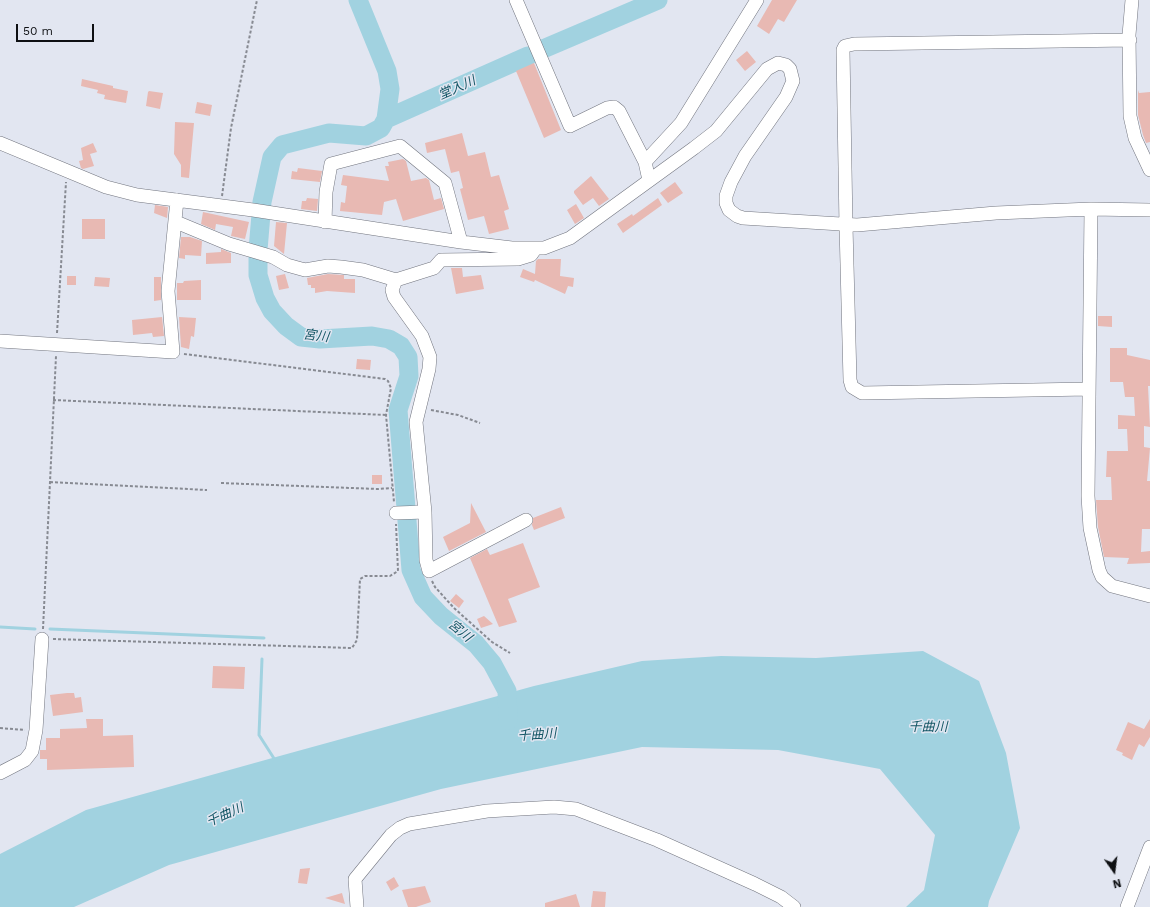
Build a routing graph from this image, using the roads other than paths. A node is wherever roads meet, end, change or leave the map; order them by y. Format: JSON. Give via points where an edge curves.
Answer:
{"nodes":[{"id":1,"x":516,"y":0,"type":"edge"},
{"id":2,"x":757,"y":0,"type":"edge"},
{"id":3,"x":1132,"y":0,"type":"edge"},
{"id":4,"x":1130,"y":40,"type":"junction"},
{"id":5,"x":0,"y":143,"type":"edge"},
{"id":6,"x":645,"y":162,"type":"junction"},
{"id":7,"x":1150,"y":170,"type":"edge"},
{"id":8,"x":649,"y":180,"type":"junction"},
{"id":9,"x":177,"y":200,"type":"junction"},
{"id":10,"x":1091,"y":209,"type":"junction"},
{"id":11,"x":1150,"y":210,"type":"edge"},
{"id":12,"x":176,"y":222,"type":"junction"},
{"id":13,"x":325,"y":222,"type":"junction"},
{"id":14,"x":846,"y":226,"type":"junction"},
{"id":15,"x":437,"y":239,"type":"junction"},
{"id":16,"x":461,"y":242,"type":"junction"},
{"id":17,"x":536,"y":248,"type":"junction"},
{"id":18,"x":441,"y":260,"type":"junction"},
{"id":19,"x":396,"y":280,"type":"junction"},
{"id":20,"x":0,"y":341,"type":"edge"},
{"id":21,"x":1089,"y":389,"type":"junction"},
{"id":22,"x":420,"y":512,"type":"junction"},
{"id":23,"x":398,"y":513,"type":"road end"},
{"id":24,"x":526,"y":520,"type":"dead end"},
{"id":25,"x":1150,"y":596,"type":"edge"},
{"id":26,"x":42,"y":638,"type":"road end"},
{"id":27,"x":0,"y":773,"type":"edge"},
{"id":28,"x":1150,"y":847,"type":"edge"},
{"id":29,"x":357,"y":907,"type":"edge"},
{"id":30,"x":794,"y":907,"type":"edge"},
{"id":31,"x":1127,"y":907,"type":"edge"}],
"edges":[{"from":1,"to":6,"type":"street","via":[[570,126],[614,107],[619,111]]},
{"from":2,"to":6,"type":"street","via":[[681,123]]},
{"from":3,"to":4,"type":"street"},
{"from":4,"to":7,"type":"street","via":[[1128,98],[1132,129]]},
{"from":4,"to":14,"type":"street","via":[[845,46],[843,57]]},
{"from":5,"to":9,"type":"street","via":[[106,187],[137,195]]},
{"from":6,"to":8,"type":"street"},
{"from":8,"to":14,"type":"street","via":[[716,130],[767,69],[778,63],[786,65],[792,72],[793,81],[786,97],[738,168],[726,196],[729,210],[743,218]]},
{"from":8,"to":17,"type":"street","via":[[570,238],[554,245]]},
{"from":9,"to":12,"type":"street"},
{"from":9,"to":13,"type":"street"},
{"from":10,"to":11,"type":"street"},
{"from":10,"to":14,"type":"street","via":[[977,214]]},
{"from":10,"to":21,"type":"street"},
{"from":12,"to":19,"type":"street","via":[[250,252],[305,270],[328,266],[341,267],[363,270]]},
{"from":12,"to":20,"type":"street","via":[[168,291],[173,352]]},
{"from":13,"to":15,"type":"street"},
{"from":13,"to":16,"type":"street","via":[[326,192],[331,164],[400,146],[444,183]]},
{"from":14,"to":21,"type":"street","via":[[850,380],[855,391],[862,393]]},
{"from":15,"to":16,"type":"street"},
{"from":15,"to":18,"type":"street"},
{"from":16,"to":17,"type":"street"},
{"from":17,"to":18,"type":"street","via":[[531,255],[518,259]]},
{"from":18,"to":19,"type":"street","via":[[434,268]]},
{"from":19,"to":22,"type":"street","via":[[392,290],[394,297],[422,336],[430,357],[416,422]]},
{"from":21,"to":25,"type":"street","via":[[1088,516],[1099,570],[1102,578],[1112,586]]},
{"from":22,"to":23,"type":"street"},
{"from":22,"to":24,"type":"street","via":[[429,571]]},
{"from":26,"to":27,"type":"street","via":[[34,744],[29,757]]},
{"from":28,"to":31,"type":"street"},
{"from":29,"to":30,"type":"street","via":[[355,879],[391,835],[400,828],[409,824],[487,811],[554,806],[576,809],[657,840],[755,884],[781,897]]}]}
